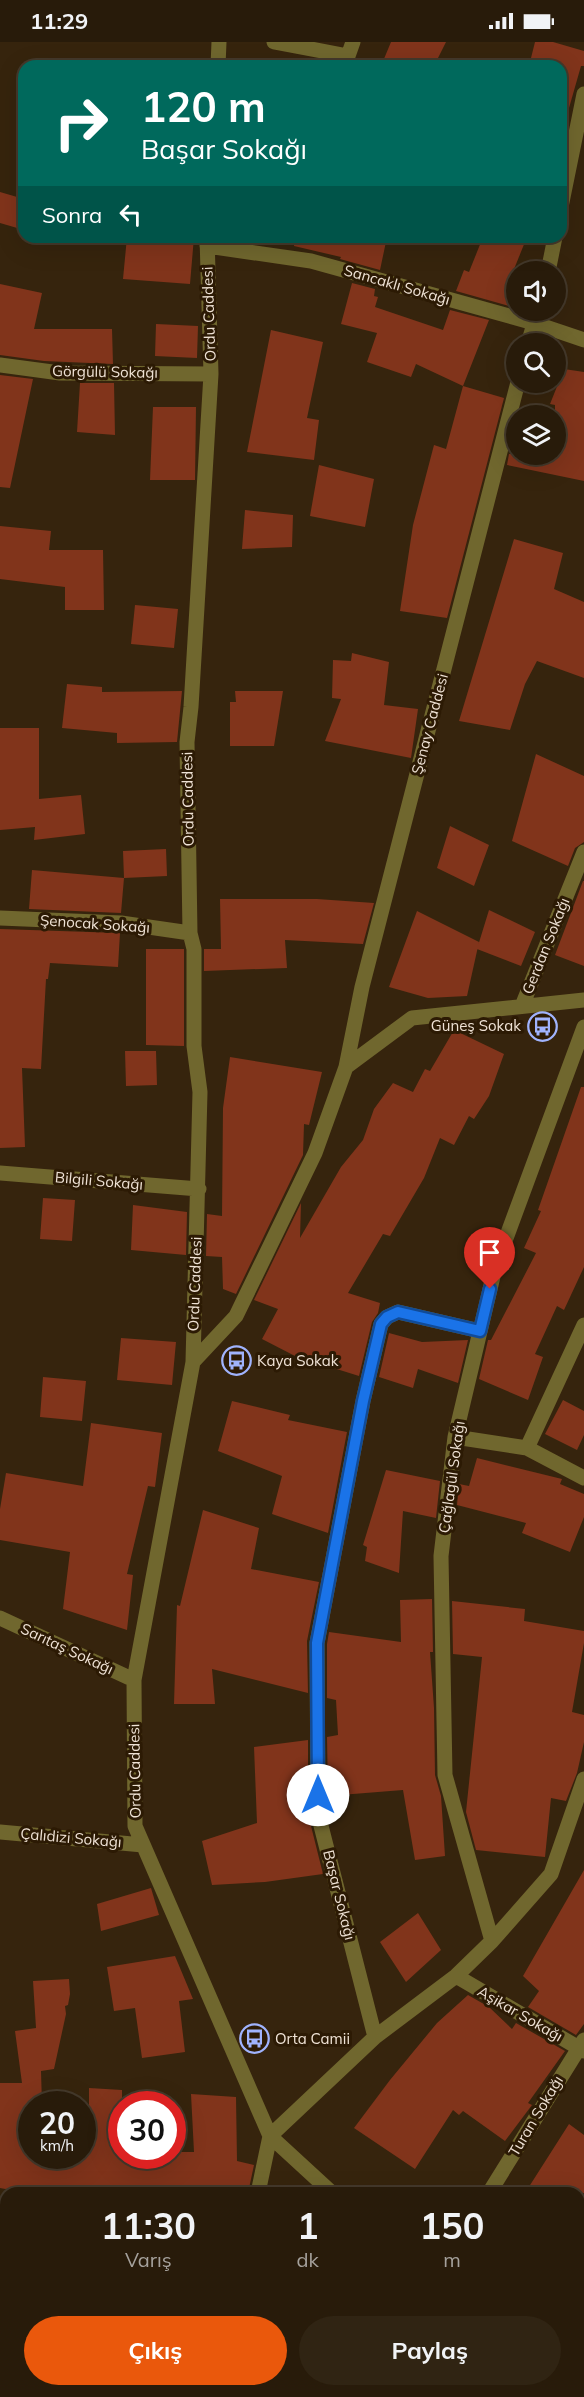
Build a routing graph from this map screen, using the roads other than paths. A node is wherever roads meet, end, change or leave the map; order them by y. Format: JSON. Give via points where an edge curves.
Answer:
{"nodes":[{"id":1,"x":219,"y":42,"type":"edge"},
{"id":2,"x":274,"y":42,"type":"edge"},
{"id":3,"x":353,"y":55,"type":"edge"},
{"id":4,"x":218,"y":60,"type":"edge"},
{"id":5,"x":584,"y":94,"type":"edge"},
{"id":6,"x":567,"y":178,"type":"edge"},
{"id":7,"x":207,"y":243,"type":"edge"},
{"id":8,"x":217,"y":243,"type":"edge"},
{"id":9,"x":554,"y":243,"type":"edge"},
{"id":10,"x":550,"y":261,"type":"edge"},
{"id":11,"x":506,"y":310,"type":"edge"},
{"id":12,"x":544,"y":321,"type":"edge"},
{"id":13,"x":584,"y":340,"type":"edge"},
{"id":14,"x":0,"y":364,"type":"edge"},
{"id":15,"x":212,"y":374,"type":"junction"},
{"id":16,"x":515,"y":393,"type":"edge"},
{"id":17,"x":584,"y":852,"type":"edge"},
{"id":18,"x":0,"y":918,"type":"edge"},
{"id":19,"x":190,"y":933,"type":"junction"},
{"id":20,"x":584,"y":1000,"type":"edge"},
{"id":21,"x":522,"y":1006,"type":"junction"},
{"id":22,"x":584,"y":1027,"type":"edge"},
{"id":23,"x":346,"y":1067,"type":"junction"},
{"id":24,"x":0,"y":1173,"type":"edge"},
{"id":25,"x":198,"y":1189,"type":"junction"},
{"id":26,"x":584,"y":1325,"type":"edge"},
{"id":27,"x":480,"y":1331,"type":"junction"},
{"id":28,"x":193,"y":1362,"type":"junction"},
{"id":29,"x":455,"y":1437,"type":"junction"},
{"id":30,"x":527,"y":1448,"type":"junction"},
{"id":31,"x":584,"y":1478,"type":"edge"},
{"id":32,"x":0,"y":1618,"type":"edge"},
{"id":33,"x":134,"y":1680,"type":"junction"},
{"id":34,"x":584,"y":1779,"type":"edge"},
{"id":35,"x":0,"y":1832,"type":"edge"},
{"id":36,"x":143,"y":1845,"type":"junction"},
{"id":37,"x":492,"y":1941,"type":"junction"},
{"id":38,"x":456,"y":1976,"type":"junction"},
{"id":39,"x":375,"y":2037,"type":"junction"},
{"id":40,"x":582,"y":2046,"type":"edge"},
{"id":41,"x":270,"y":2136,"type":"junction"},
{"id":42,"x":259,"y":2187,"type":"edge"},
{"id":43,"x":325,"y":2187,"type":"edge"},
{"id":44,"x":493,"y":2187,"type":"edge"}],
"edges":[{"from":1,"to":4,"type":"street"},
{"from":2,"to":3,"type":"street"},
{"from":5,"to":6,"type":"street"},
{"from":7,"to":15,"type":"street","name":"Ordu Caddesi"},
{"from":8,"to":11,"type":"street","name":"Sancaklı Sokağı","via":[[311,261]]},
{"from":9,"to":10,"type":"street"},
{"from":12,"to":13,"type":"street","name":"Sancaklı Sokağı"},
{"from":14,"to":15,"type":"street","name":"Görgülü Sokağı","via":[[60,373]]},
{"from":15,"to":19,"type":"street","name":"Ordu Caddesi","via":[[187,742]]},
{"from":16,"to":23,"type":"street","name":"Şenay Caddesi","via":[[362,987]]},
{"from":17,"to":21,"type":"street","name":"Gerdan Sokağı"},
{"from":18,"to":19,"type":"street","name":"Şenocak Sokağı","via":[[121,923]]},
{"from":19,"to":25,"type":"street","name":"Ordu Caddesi","via":[[194,949],[194,1046],[200,1092]]},
{"from":20,"to":21,"type":"street"},
{"from":21,"to":23,"type":"street","via":[[412,1018]]},
{"from":22,"to":27,"type":"street","name":"Çağlagül Sokağı","via":[[495,1268]]},
{"from":23,"to":28,"type":"street","name":"Ordu Caddesi","via":[[315,1153],[236,1316]]},
{"from":24,"to":25,"type":"street","name":"Bilgili Sokağı"},
{"from":25,"to":28,"type":"street","name":"Ordu Caddesi"},
{"from":26,"to":30,"type":"street"},
{"from":27,"to":29,"type":"street","name":"Çağlagül Sokağı"},
{"from":27,"to":39,"type":"street","name":"Başar Sokağı","via":[[398,1312],[381,1324],[317,1643],[318,1815]]},
{"from":28,"to":33,"type":"street","name":"Ordu Caddesi"},
{"from":29,"to":30,"type":"street"},
{"from":29,"to":37,"type":"street","name":"Çağlagül Sokağı","via":[[441,1556],[445,1775]]},
{"from":30,"to":31,"type":"street"},
{"from":32,"to":33,"type":"street","name":"Sarıtaş Sokağı"},
{"from":33,"to":36,"type":"street","name":"Ordu Caddesi","via":[[135,1826]]},
{"from":34,"to":37,"type":"street","via":[[551,1874]]},
{"from":35,"to":36,"type":"street","name":"Çalıdizi Sokağı"},
{"from":36,"to":41,"type":"street","name":"Ordu Caddesi"},
{"from":37,"to":38,"type":"street"},
{"from":38,"to":39,"type":"street"},
{"from":38,"to":40,"type":"street","name":"Aşikar Sokağı"},
{"from":39,"to":41,"type":"street"},
{"from":40,"to":44,"type":"street","name":"Turan Sokağı"},
{"from":41,"to":42,"type":"street"},
{"from":41,"to":43,"type":"street"}]}
